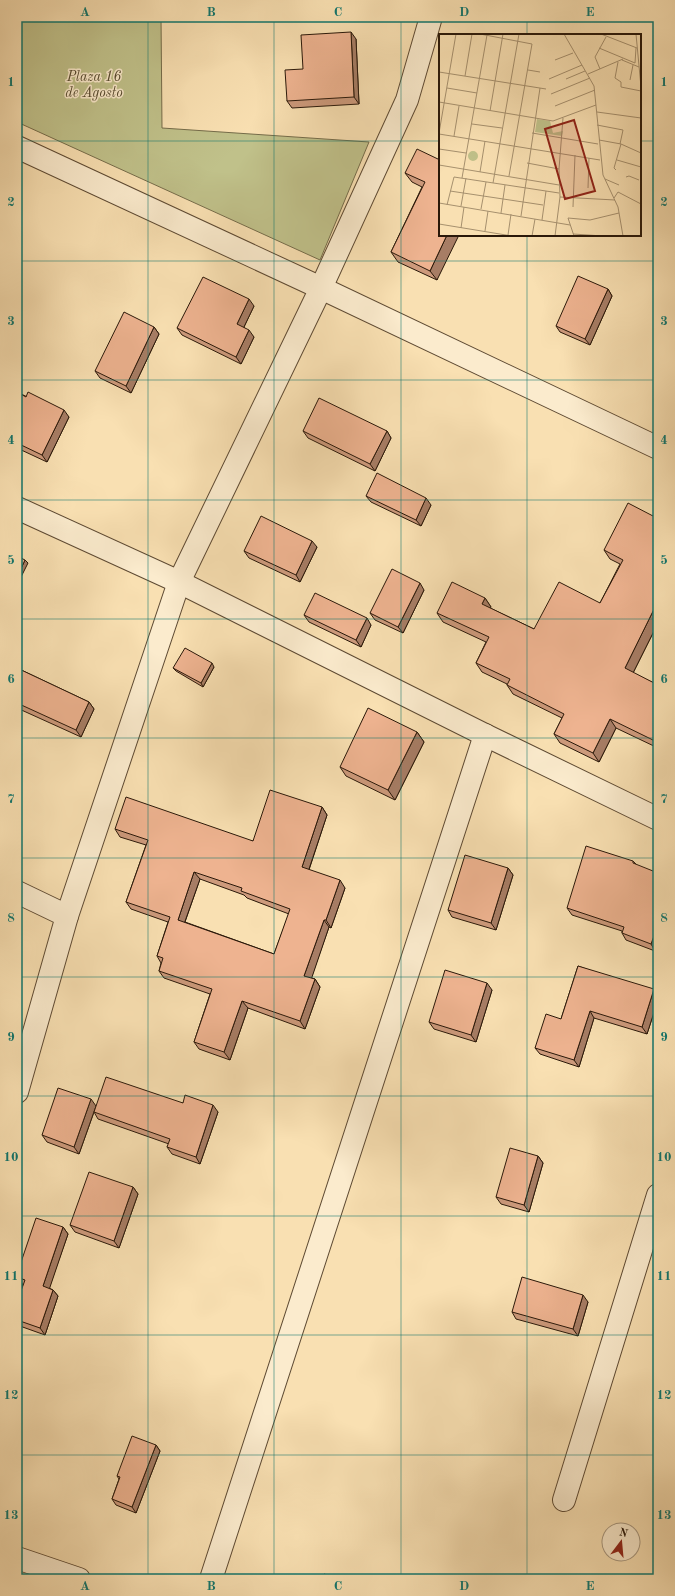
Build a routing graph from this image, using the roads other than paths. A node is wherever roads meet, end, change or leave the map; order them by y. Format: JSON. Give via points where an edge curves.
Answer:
{"nodes":[{"id":1,"x":431,"y":17,"type":"edge"},
{"id":2,"x":17,"y":147,"type":"edge"},
{"id":3,"x":321,"y":288,"type":"junction"},
{"id":4,"x":658,"y":448,"type":"edge"},
{"id":5,"x":17,"y":508,"type":"edge"},
{"id":6,"x":179,"y":582,"type":"junction"},
{"id":7,"x":485,"y":734,"type":"junction"},
{"id":8,"x":658,"y":819,"type":"edge"},
{"id":9,"x":17,"y":892,"type":"edge"},
{"id":10,"x":67,"y":916,"type":"junction"},
{"id":11,"x":17,"y":1092,"type":"edge"},
{"id":12,"x":658,"y":1195,"type":"edge"},
{"id":13,"x":564,"y":1500,"type":"dead end"},
{"id":14,"x":17,"y":1558,"type":"edge"},
{"id":15,"x":79,"y":1579,"type":"edge"},
{"id":16,"x":211,"y":1579,"type":"edge"}],
"edges":[{"from":1,"to":3,"type":"street","via":[[407,100]]},
{"from":2,"to":3,"type":"street"},
{"from":3,"to":4,"type":"street"},
{"from":3,"to":6,"type":"street"},
{"from":5,"to":6,"type":"street"},
{"from":6,"to":7,"type":"street"},
{"from":6,"to":10,"type":"street"},
{"from":7,"to":8,"type":"street"},
{"from":7,"to":16,"type":"street"},
{"from":9,"to":10,"type":"street"},
{"from":10,"to":11,"type":"street"},
{"from":12,"to":13,"type":"street"},
{"from":14,"to":15,"type":"street"}]}
